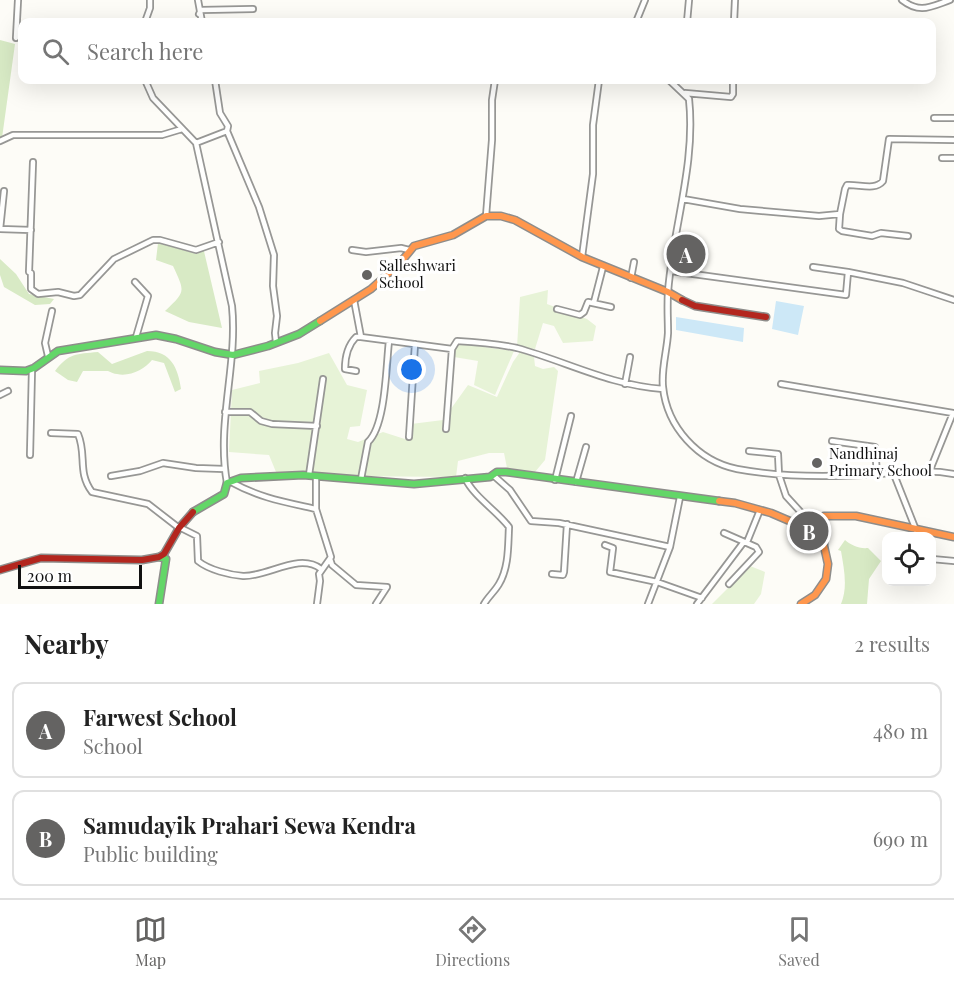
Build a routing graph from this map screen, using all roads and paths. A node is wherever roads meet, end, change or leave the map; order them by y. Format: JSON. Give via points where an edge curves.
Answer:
{"nodes":[{"id":1,"x":18,"y":0,"type":"edge"},
{"id":2,"x":150,"y":0,"type":"edge"},
{"id":3,"x":198,"y":0,"type":"edge"},
{"id":4,"x":645,"y":0,"type":"edge"},
{"id":5,"x":689,"y":0,"type":"edge"},
{"id":6,"x":735,"y":0,"type":"edge"},
{"id":7,"x":902,"y":0,"type":"edge"},
{"id":8,"x":950,"y":0,"type":"edge"},
{"id":9,"x":253,"y":9,"type":"dead end"},
{"id":10,"x":199,"y":14,"type":"junction"},
{"id":11,"x":146,"y":18,"type":"edge"},
{"id":12,"x":200,"y":18,"type":"edge"},
{"id":13,"x":638,"y":18,"type":"edge"},
{"id":14,"x":687,"y":18,"type":"edge"},
{"id":15,"x":734,"y":18,"type":"edge"},
{"id":16,"x":16,"y":38,"type":"dead end"},
{"id":17,"x":147,"y":84,"type":"edge"},
{"id":18,"x":216,"y":84,"type":"edge"},
{"id":19,"x":494,"y":84,"type":"edge"},
{"id":20,"x":598,"y":84,"type":"edge"},
{"id":21,"x":678,"y":84,"type":"edge"},
{"id":22,"x":733,"y":84,"type":"edge"},
{"id":23,"x":685,"y":93,"type":"junction"},
{"id":24,"x":934,"y":117,"type":"dead end"},
{"id":25,"x":954,"y":118,"type":"edge"},
{"id":26,"x":182,"y":129,"type":"junction"},
{"id":27,"x":227,"y":131,"type":"junction"},
{"id":28,"x":954,"y":140,"type":"edge"},
{"id":29,"x":0,"y":141,"type":"edge"},
{"id":30,"x":196,"y":143,"type":"junction"},
{"id":31,"x":942,"y":158,"type":"dead end"},
{"id":32,"x":954,"y":158,"type":"edge"},
{"id":33,"x":33,"y":162,"type":"dead end"},
{"id":34,"x":4,"y":191,"type":"dead end"},
{"id":35,"x":683,"y":199,"type":"junction"},
{"id":36,"x":840,"y":214,"type":"junction"},
{"id":37,"x":486,"y":216,"type":"junction"},
{"id":38,"x":0,"y":229,"type":"edge"},
{"id":39,"x":31,"y":230,"type":"junction"},
{"id":40,"x":908,"y":236,"type":"dead end"},
{"id":41,"x":219,"y":242,"type":"junction"},
{"id":42,"x":352,"y":250,"type":"dead end"},
{"id":43,"x":409,"y":250,"type":"junction"},
{"id":44,"x":582,"y":257,"type":"junction"},
{"id":45,"x":634,"y":262,"type":"dead end"},
{"id":46,"x":603,"y":267,"type":"junction"},
{"id":47,"x":813,"y":267,"type":"dead end"},
{"id":48,"x":671,"y":271,"type":"junction"},
{"id":49,"x":848,"y":272,"type":"junction"},
{"id":50,"x":631,"y":278,"type":"junction"},
{"id":51,"x":135,"y":282,"type":"dead end"},
{"id":52,"x":668,"y":292,"type":"junction"},
{"id":53,"x":354,"y":300,"type":"junction"},
{"id":54,"x":954,"y":300,"type":"edge"},
{"id":55,"x":594,"y":302,"type":"junction"},
{"id":56,"x":611,"y":307,"type":"dead end"},
{"id":57,"x":557,"y":309,"type":"dead end"},
{"id":58,"x":52,"y":311,"type":"dead end"},
{"id":59,"x":766,"y":317,"type":"dead end"},
{"id":60,"x":136,"y":337,"type":"junction"},
{"id":61,"x":361,"y":337,"type":"junction"},
{"id":62,"x":389,"y":341,"type":"junction"},
{"id":63,"x":276,"y":342,"type":"junction"},
{"id":64,"x":415,"y":344,"type":"junction"},
{"id":65,"x":452,"y":349,"type":"junction"},
{"id":66,"x":233,"y":355,"type":"junction"},
{"id":67,"x":48,"y":356,"type":"junction"},
{"id":68,"x":630,"y":357,"type":"dead end"},
{"id":69,"x":32,"y":369,"type":"junction"},
{"id":70,"x":0,"y":370,"type":"edge"},
{"id":71,"x":356,"y":371,"type":"dead end"},
{"id":72,"x":323,"y":379,"type":"dead end"},
{"id":73,"x":625,"y":384,"type":"junction"},
{"id":74,"x":781,"y":384,"type":"dead end"},
{"id":75,"x":663,"y":389,"type":"junction"},
{"id":76,"x":8,"y":391,"type":"dead end"},
{"id":77,"x":0,"y":395,"type":"edge"},
{"id":78,"x":225,"y":412,"type":"junction"},
{"id":79,"x":953,"y":412,"type":"edge"},
{"id":80,"x":571,"y":416,"type":"dead end"},
{"id":81,"x":317,"y":426,"type":"junction"},
{"id":82,"x":446,"y":429,"type":"dead end"},
{"id":83,"x":51,"y":433,"type":"dead end"},
{"id":84,"x":410,"y":437,"type":"dead end"},
{"id":85,"x":832,"y":441,"type":"dead end"},
{"id":86,"x":586,"y":447,"type":"dead end"},
{"id":87,"x":749,"y":451,"type":"dead end"},
{"id":88,"x":30,"y":455,"type":"dead end"},
{"id":89,"x":225,"y":469,"type":"junction"},
{"id":90,"x":930,"y":470,"type":"junction"},
{"id":91,"x":893,"y":472,"type":"junction"},
{"id":92,"x":877,"y":474,"type":"junction"},
{"id":93,"x":954,"y":474,"type":"edge"},
{"id":94,"x":494,"y":475,"type":"junction"},
{"id":95,"x":779,"y":475,"type":"junction"},
{"id":96,"x":111,"y":476,"type":"dead end"},
{"id":97,"x":313,"y":476,"type":"junction"},
{"id":98,"x":465,"y":478,"type":"junction"},
{"id":99,"x":361,"y":479,"type":"junction"},
{"id":100,"x":555,"y":480,"type":"junction"},
{"id":101,"x":576,"y":482,"type":"junction"},
{"id":102,"x":229,"y":483,"type":"junction"},
{"id":103,"x":680,"y":497,"type":"junction"},
{"id":104,"x":316,"y":509,"type":"junction"},
{"id":105,"x":760,"y":510,"type":"junction"},
{"id":106,"x":824,"y":516,"type":"junction"},
{"id":107,"x":808,"y":520,"type":"junction"},
{"id":108,"x":567,"y":524,"type":"junction"},
{"id":109,"x":179,"y":528,"type":"junction"},
{"id":110,"x":916,"y":530,"type":"junction"},
{"id":111,"x":724,"y":533,"type":"dead end"},
{"id":112,"x":954,"y":537,"type":"edge"},
{"id":113,"x":747,"y":542,"type":"junction"},
{"id":114,"x":604,"y":545,"type":"dead end"},
{"id":115,"x":670,"y":547,"type":"junction"},
{"id":116,"x":159,"y":557,"type":"junction"},
{"id":117,"x":330,"y":558,"type":"junction"},
{"id":118,"x":936,"y":559,"type":"edge"},
{"id":119,"x":954,"y":561,"type":"edge"},
{"id":120,"x":321,"y":569,"type":"junction"},
{"id":121,"x":0,"y":570,"type":"edge"},
{"id":122,"x":552,"y":574,"type":"dead end"},
{"id":123,"x":657,"y":582,"type":"junction"},
{"id":124,"x":729,"y":584,"type":"dead end"},
{"id":125,"x":702,"y":598,"type":"junction"},
{"id":126,"x":159,"y":604,"type":"edge"},
{"id":127,"x":317,"y":604,"type":"edge"},
{"id":128,"x":376,"y":604,"type":"edge"},
{"id":129,"x":484,"y":604,"type":"edge"},
{"id":130,"x":648,"y":604,"type":"edge"},
{"id":131,"x":697,"y":604,"type":"edge"},
{"id":132,"x":801,"y":604,"type":"edge"}],
"edges":[{"from":1,"to":16,"type":"street"},
{"from":2,"to":11,"type":"street"},
{"from":3,"to":10,"type":"street"},
{"from":4,"to":13,"type":"street"},
{"from":5,"to":14,"type":"street"},
{"from":6,"to":15,"type":"street"},
{"from":7,"to":8,"type":"street","via":[[921,9]]},
{"from":9,"to":10,"type":"street","via":[[201,10]]},
{"from":10,"to":12,"type":"street"},
{"from":17,"to":26,"type":"street","via":[[153,98]]},
{"from":18,"to":27,"type":"street"},
{"from":19,"to":37,"type":"street"},
{"from":20,"to":44,"type":"street"},
{"from":21,"to":23,"type":"street"},
{"from":22,"to":23,"type":"street","via":[[730,98]]},
{"from":23,"to":35,"type":"street","via":[[690,110]]},
{"from":24,"to":25,"type":"street"},
{"from":26,"to":29,"type":"street","via":[[162,135],[13,135]]},
{"from":26,"to":30,"type":"street"},
{"from":27,"to":30,"type":"street"},
{"from":27,"to":63,"type":"street","via":[[274,255]]},
{"from":28,"to":36,"type":"street","via":[[889,139],[881,185],[847,185]]},
{"from":30,"to":41,"type":"street"},
{"from":31,"to":32,"type":"street"},
{"from":33,"to":39,"type":"street"},
{"from":34,"to":38,"type":"street"},
{"from":35,"to":36,"type":"street","via":[[740,209],[819,216]]},
{"from":35,"to":48,"type":"street"},
{"from":36,"to":40,"type":"street","via":[[842,231]]},
{"from":37,"to":43,"type":"street","via":[[453,235]]},
{"from":37,"to":44,"type":"street","via":[[515,220]]},
{"from":38,"to":39,"type":"street"},
{"from":39,"to":41,"type":"street","via":[[29,272],[31,289],[38,294],[80,295],[114,259],[147,242],[159,240],[196,250]]},
{"from":41,"to":66,"type":"street","via":[[232,306]]},
{"from":42,"to":43,"type":"street"},
{"from":43,"to":53,"type":"street","via":[[383,279]]},
{"from":44,"to":46,"type":"street"},
{"from":45,"to":50,"type":"street"},
{"from":46,"to":50,"type":"street"},
{"from":46,"to":55,"type":"street"},
{"from":47,"to":49,"type":"street"},
{"from":48,"to":49,"type":"street","via":[[844,295]]},
{"from":48,"to":52,"type":"street"},
{"from":49,"to":54,"type":"street","via":[[903,283]]},
{"from":50,"to":52,"type":"street"},
{"from":51,"to":60,"type":"street","via":[[148,296]]},
{"from":52,"to":59,"type":"street","via":[[695,306]]},
{"from":52,"to":75,"type":"street"},
{"from":53,"to":61,"type":"street"},
{"from":53,"to":63,"type":"street","via":[[299,334]]},
{"from":55,"to":56,"type":"street"},
{"from":55,"to":57,"type":"street","via":[[587,303],[583,314]]},
{"from":58,"to":67,"type":"street","via":[[45,343]]},
{"from":60,"to":66,"type":"street","via":[[156,335]]},
{"from":60,"to":67,"type":"street"},
{"from":61,"to":62,"type":"street"},
{"from":61,"to":71,"type":"street","via":[[350,343],[345,362],[345,369]]},
{"from":62,"to":64,"type":"street"},
{"from":62,"to":99,"type":"street","via":[[380,420],[368,442]]},
{"from":63,"to":66,"type":"street"},
{"from":64,"to":65,"type":"street"},
{"from":64,"to":84,"type":"street"},
{"from":65,"to":73,"type":"street","via":[[458,340],[515,348]]},
{"from":65,"to":82,"type":"street"},
{"from":66,"to":78,"type":"street"},
{"from":67,"to":69,"type":"street"},
{"from":68,"to":73,"type":"street"},
{"from":69,"to":70,"type":"street"},
{"from":69,"to":88,"type":"street"},
{"from":72,"to":81,"type":"street"},
{"from":73,"to":75,"type":"street"},
{"from":74,"to":79,"type":"street"},
{"from":75,"to":95,"type":"street","via":[[671,417],[690,446],[702,455],[735,469]]},
{"from":76,"to":77,"type":"street"},
{"from":78,"to":81,"type":"street","via":[[250,412],[261,422],[272,424]]},
{"from":78,"to":89,"type":"street"},
{"from":79,"to":90,"type":"street"},
{"from":80,"to":100,"type":"street"},
{"from":81,"to":97,"type":"street"},
{"from":83,"to":109,"type":"street","via":[[78,434],[82,472],[92,492],[148,504]]},
{"from":85,"to":92,"type":"street","via":[[875,447]]},
{"from":86,"to":101,"type":"street"},
{"from":87,"to":95,"type":"street","via":[[778,454]]},
{"from":89,"to":96,"type":"street","via":[[163,463]]},
{"from":89,"to":102,"type":"street"},
{"from":90,"to":91,"type":"street"},
{"from":90,"to":93,"type":"street"},
{"from":91,"to":92,"type":"street"},
{"from":91,"to":110,"type":"street"},
{"from":92,"to":95,"type":"street"},
{"from":94,"to":98,"type":"street"},
{"from":94,"to":100,"type":"street","via":[[506,472]]},
{"from":94,"to":108,"type":"street","via":[[510,490],[531,521]]},
{"from":95,"to":107,"type":"street","via":[[786,496]]},
{"from":97,"to":99,"type":"street"},
{"from":97,"to":102,"type":"street","via":[[241,478]]},
{"from":97,"to":104,"type":"street"},
{"from":98,"to":99,"type":"street","via":[[414,484]]},
{"from":98,"to":129,"type":"street","via":[[509,527],[504,572]]},
{"from":100,"to":101,"type":"street"},
{"from":101,"to":103,"type":"street"},
{"from":102,"to":104,"type":"street","via":[[272,500]]},
{"from":102,"to":109,"type":"street","via":[[224,494],[195,510]]},
{"from":103,"to":105,"type":"street"},
{"from":103,"to":115,"type":"street"},
{"from":104,"to":117,"type":"street"},
{"from":105,"to":107,"type":"street","via":[[792,522]]},
{"from":105,"to":113,"type":"street"},
{"from":106,"to":107,"type":"street"},
{"from":106,"to":110,"type":"street","via":[[856,516]]},
{"from":106,"to":132,"type":"street","via":[[826,579],[815,595]]},
{"from":108,"to":115,"type":"street"},
{"from":108,"to":122,"type":"street","via":[[564,572]]},
{"from":109,"to":116,"type":"street"},
{"from":109,"to":120,"type":"street","via":[[197,536],[198,561],[228,573],[249,575],[304,563]]},
{"from":110,"to":112,"type":"street"},
{"from":111,"to":113,"type":"street"},
{"from":113,"to":124,"type":"street","via":[[758,548],[759,553]]},
{"from":113,"to":125,"type":"street"},
{"from":114,"to":123,"type":"street","via":[[613,548],[610,572]]},
{"from":115,"to":123,"type":"street"},
{"from":116,"to":121,"type":"street","via":[[41,558]]},
{"from":116,"to":126,"type":"street","via":[[166,559]]},
{"from":117,"to":120,"type":"street"},
{"from":117,"to":128,"type":"street","via":[[332,565],[356,585],[387,586]]},
{"from":118,"to":119,"type":"street"},
{"from":120,"to":127,"type":"street"},
{"from":123,"to":125,"type":"street"},
{"from":123,"to":130,"type":"street"},
{"from":125,"to":131,"type":"street"}]}
